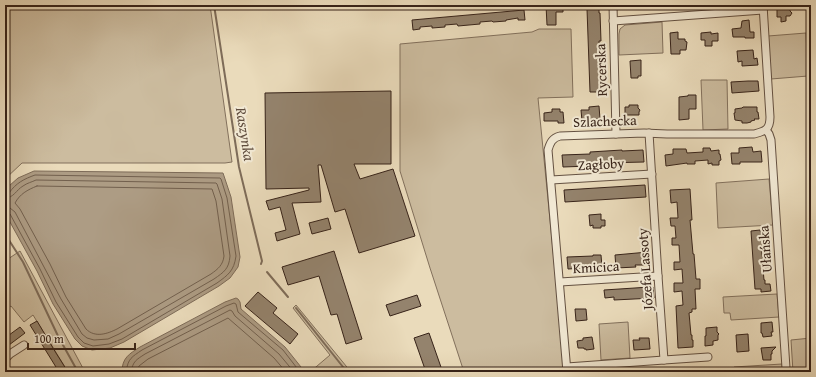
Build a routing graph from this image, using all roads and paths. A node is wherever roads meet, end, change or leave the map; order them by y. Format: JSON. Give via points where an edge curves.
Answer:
{"nodes":[{"id":1,"x":612,"y":5,"type":"edge"},
{"id":2,"x":763,"y":8,"type":"edge"},
{"id":3,"x":613,"y":21,"type":"junction"},
{"id":4,"x":766,"y":130,"type":"junction"},
{"id":5,"x":649,"y":133,"type":"junction"},
{"id":6,"x":616,"y":134,"type":"junction"},
{"id":7,"x":652,"y":174,"type":"junction"},
{"id":8,"x":551,"y":180,"type":"junction"},
{"id":9,"x":658,"y":276,"type":"junction"},
{"id":10,"x":560,"y":282,"type":"junction"},
{"id":11,"x":24,"y":345,"type":"dead end"},
{"id":12,"x":708,"y":357,"type":"dead end"},
{"id":13,"x":5,"y":359,"type":"edge"},
{"id":14,"x":664,"y":360,"type":"junction"},
{"id":15,"x":786,"y":368,"type":"dead end"},
{"id":16,"x":567,"y":369,"type":"edge"}],
"edges":[{"from":1,"to":3,"type":"street","name":"Rycerska"},
{"from":2,"to":3,"type":"street"},
{"from":2,"to":4,"type":"street","via":[[770,117]]},
{"from":3,"to":6,"type":"street","name":"Rycerska"},
{"from":4,"to":5,"type":"street","name":"Szlachecka","via":[[754,134]]},
{"from":4,"to":15,"type":"street","name":"Ułańska","via":[[771,140]]},
{"from":5,"to":6,"type":"street","name":"Szlachecka"},
{"from":5,"to":7,"type":"street","name":"Józefa Lassoty"},
{"from":6,"to":8,"type":"street","name":"Szlachecka","via":[[557,136],[552,140],[548,150]]},
{"from":7,"to":8,"type":"street","name":"Zagłoby"},
{"from":7,"to":9,"type":"street","name":"Józefa Lassoty"},
{"from":8,"to":10,"type":"street","name":"Szlachecka"},
{"from":9,"to":10,"type":"street","name":"Kmicica"},
{"from":9,"to":14,"type":"street","name":"Józefa Lassoty"},
{"from":10,"to":16,"type":"street","name":"Szlachecka"},
{"from":11,"to":13,"type":"street"},
{"from":12,"to":14,"type":"street"},
{"from":14,"to":16,"type":"street"}]}
